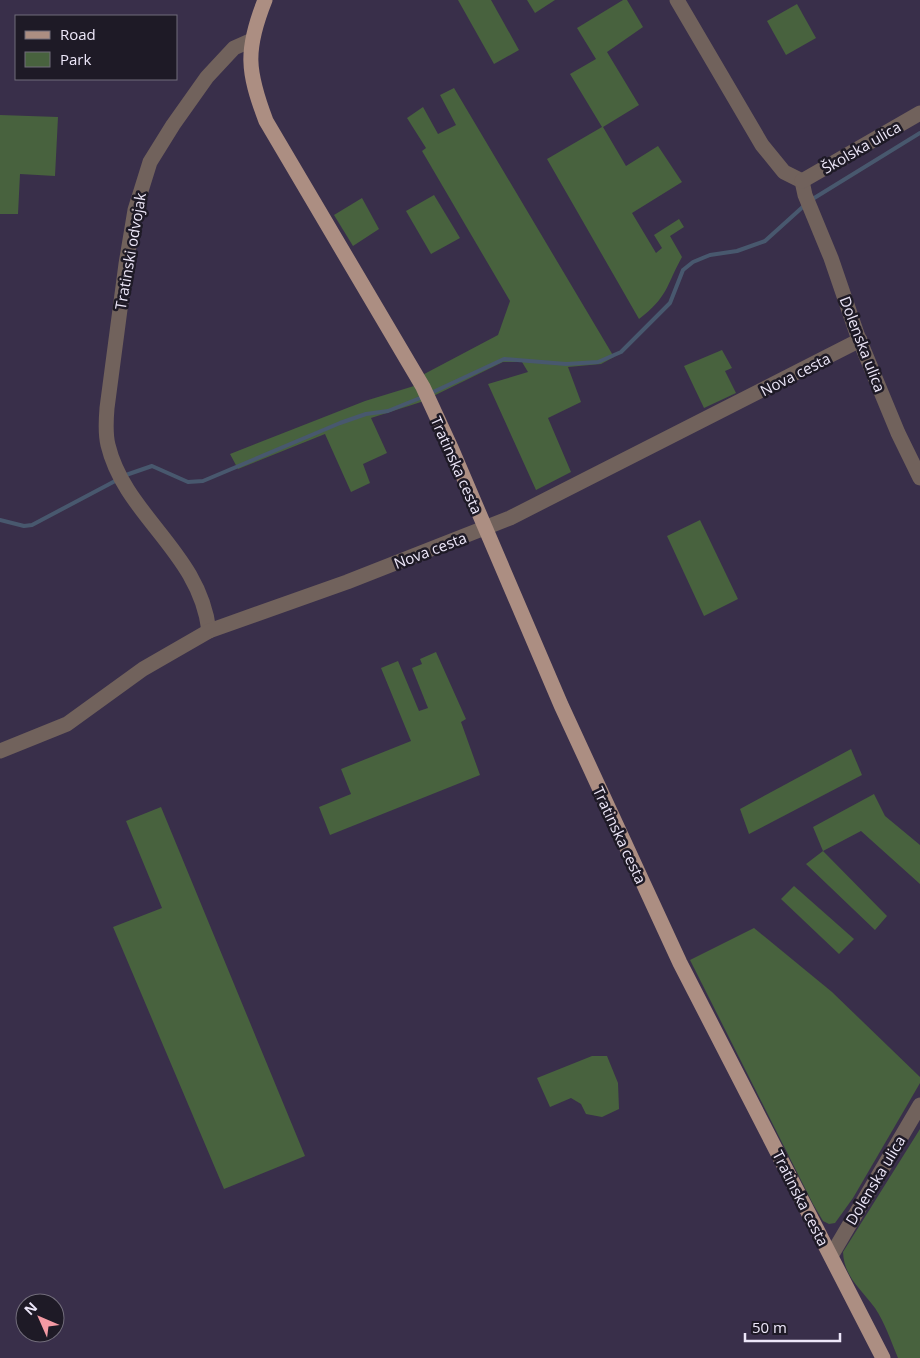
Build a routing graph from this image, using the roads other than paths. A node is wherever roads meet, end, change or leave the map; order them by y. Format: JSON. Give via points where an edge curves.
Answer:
{"nodes":[{"id":1,"x":265,"y":0,"type":"edge"},
{"id":2,"x":677,"y":0,"type":"edge"},
{"id":3,"x":252,"y":40,"type":"junction"},
{"id":4,"x":920,"y":113,"type":"edge"},
{"id":5,"x":806,"y":195,"type":"junction"},
{"id":6,"x":860,"y":340,"type":"junction"},
{"id":7,"x":920,"y":478,"type":"edge"},
{"id":8,"x":486,"y":529,"type":"junction"},
{"id":9,"x":209,"y":631,"type":"junction"},
{"id":10,"x":0,"y":751,"type":"edge"},
{"id":11,"x":920,"y":1105,"type":"edge"},
{"id":12,"x":830,"y":1256,"type":"junction"},
{"id":13,"x":884,"y":1358,"type":"edge"}],
"edges":[{"from":1,"to":3,"type":"main road"},
{"from":2,"to":5,"type":"street","via":[[770,156]]},
{"from":3,"to":8,"type":"main road","name":"Tratinska cesta","via":[[253,87],[266,121],[423,388]]},
{"from":3,"to":9,"type":"street","name":"Tratinski odvojak","via":[[234,48],[207,77],[150,162],[142,184],[126,264],[107,408],[108,447],[118,469],[194,580]]},
{"from":4,"to":5,"type":"street","name":"Školska ulica"},
{"from":5,"to":6,"type":"street","name":"Dolenska ulica"},
{"from":6,"to":7,"type":"street","name":"Dolenska ulica"},
{"from":6,"to":8,"type":"street","name":"Nova cesta"},
{"from":8,"to":9,"type":"street","name":"Nova cesta"},
{"from":8,"to":12,"type":"main road","name":"Tratinska cesta","via":[[565,714],[680,963]]},
{"from":9,"to":10,"type":"street","name":"Nova cesta","via":[[143,669],[67,724]]},
{"from":11,"to":12,"type":"street","name":"Dolenska ulica"},
{"from":12,"to":13,"type":"main road","name":"Tratinska cesta"}]}
